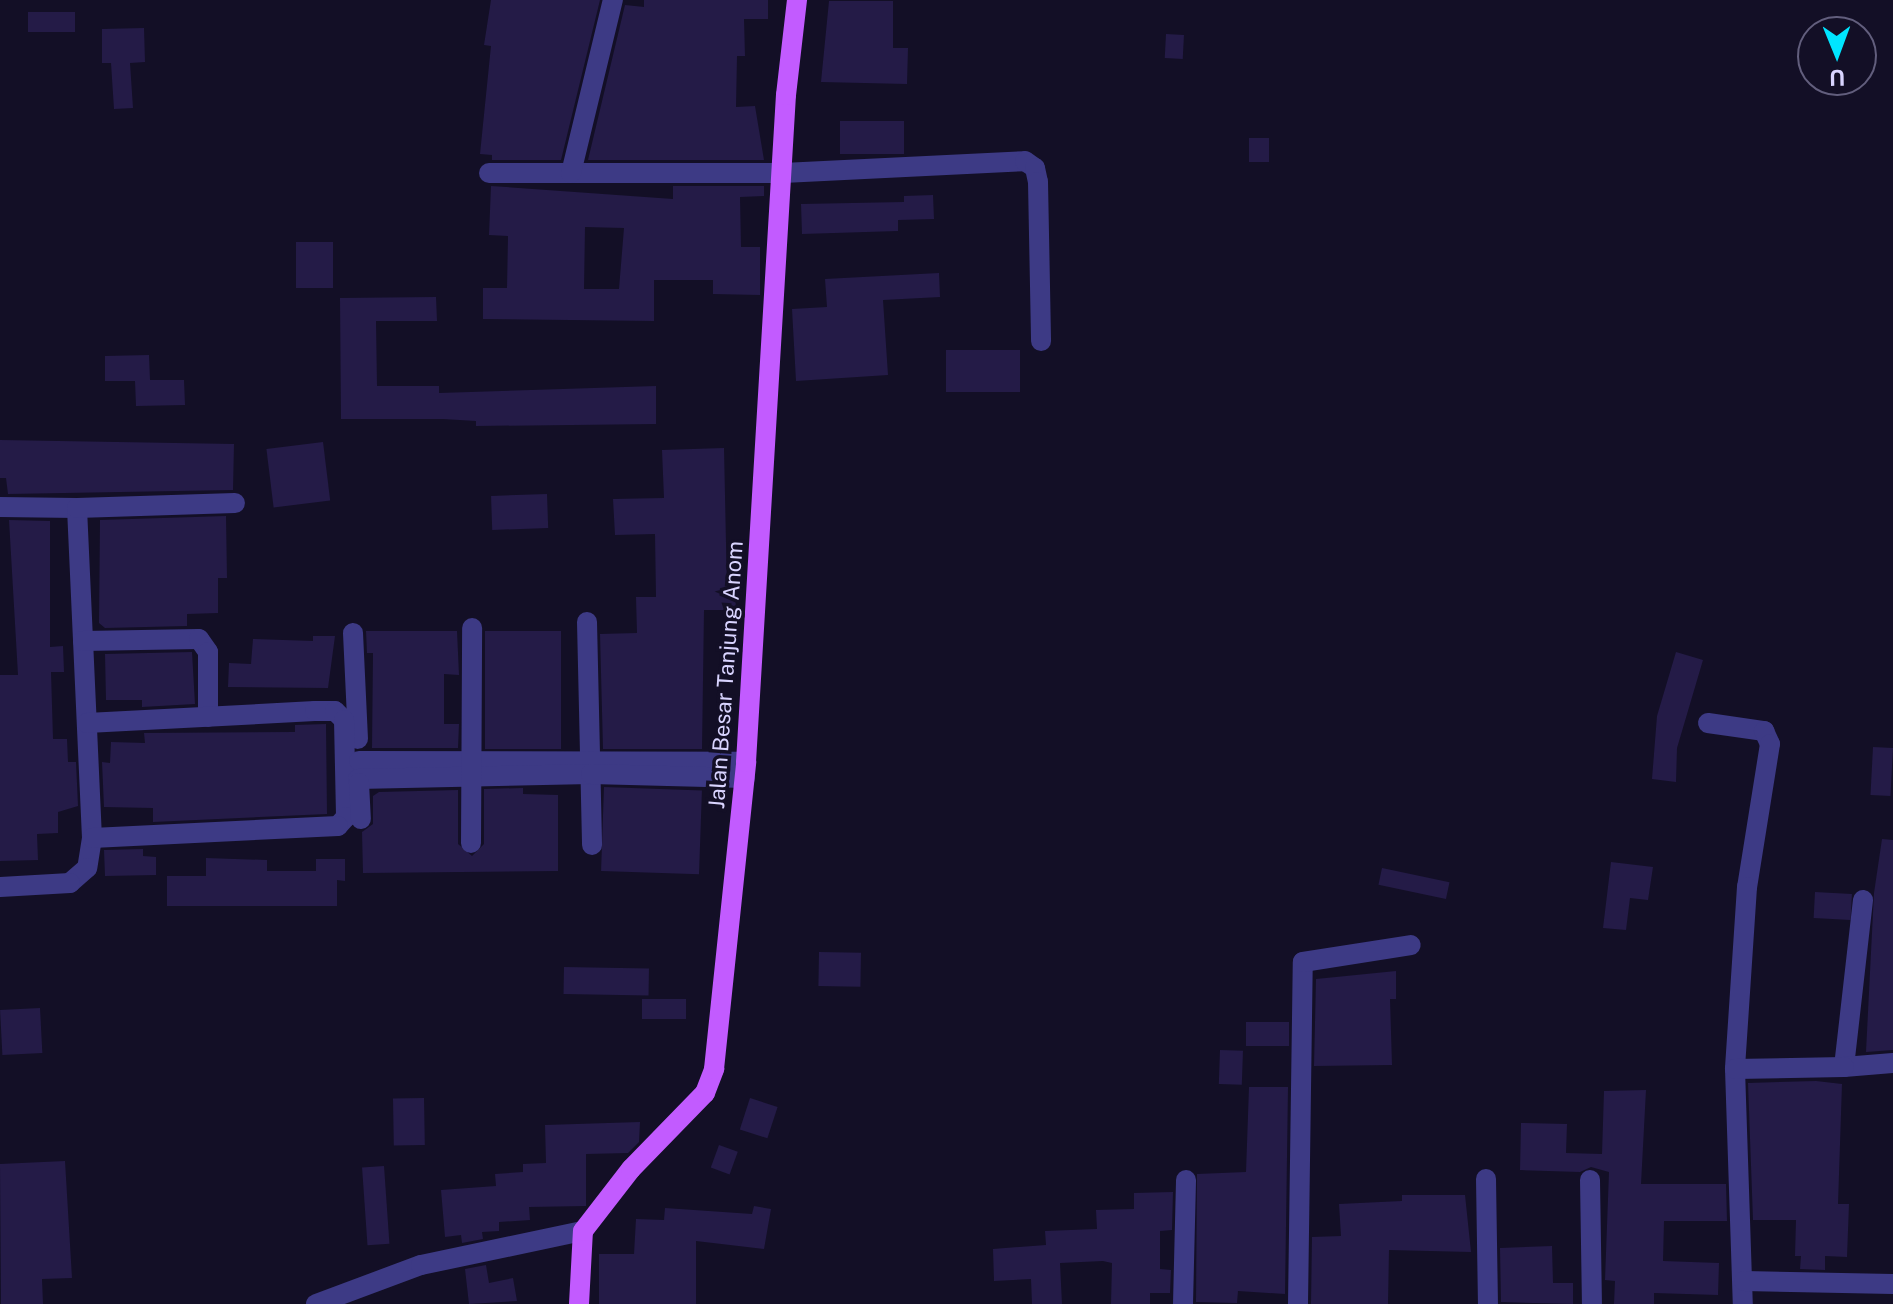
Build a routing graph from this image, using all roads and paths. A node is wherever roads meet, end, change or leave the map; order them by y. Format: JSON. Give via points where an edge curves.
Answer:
{"nodes":[{"id":1,"x":613,"y":0,"type":"edge"},
{"id":2,"x":797,"y":0,"type":"edge"},
{"id":3,"x":489,"y":173,"type":"dead end"},
{"id":4,"x":571,"y":173,"type":"junction"},
{"id":5,"x":783,"y":173,"type":"junction"},
{"id":6,"x":1041,"y":341,"type":"dead end"},
{"id":7,"x":235,"y":503,"type":"dead end"},
{"id":8,"x":0,"y":507,"type":"edge"},
{"id":9,"x":77,"y":508,"type":"junction"},
{"id":10,"x":587,"y":622,"type":"dead end"},
{"id":11,"x":472,"y":628,"type":"dead end"},
{"id":12,"x":353,"y":633,"type":"dead end"},
{"id":13,"x":83,"y":641,"type":"junction"},
{"id":14,"x":208,"y":717,"type":"junction"},
{"id":15,"x":87,"y":723,"type":"junction"},
{"id":16,"x":1708,"y":723,"type":"dead end"},
{"id":17,"x":591,"y":767,"type":"junction"},
{"id":18,"x":471,"y":769,"type":"junction"},
{"id":19,"x":359,"y":770,"type":"junction"},
{"id":20,"x":746,"y":770,"type":"junction"},
{"id":21,"x":361,"y":819,"type":"dead end"},
{"id":22,"x":92,"y":838,"type":"junction"},
{"id":23,"x":471,"y":843,"type":"dead end"},
{"id":24,"x":592,"y":845,"type":"dead end"},
{"id":25,"x":0,"y":887,"type":"edge"},
{"id":26,"x":1863,"y":900,"type":"dead end"},
{"id":27,"x":1411,"y":945,"type":"dead end"},
{"id":28,"x":1893,"y":1063,"type":"edge"},
{"id":29,"x":1844,"y":1067,"type":"junction"},
{"id":30,"x":1735,"y":1069,"type":"junction"},
{"id":31,"x":1486,"y":1179,"type":"dead end"},
{"id":32,"x":1186,"y":1180,"type":"dead end"},
{"id":33,"x":1590,"y":1180,"type":"dead end"},
{"id":34,"x":583,"y":1231,"type":"junction"},
{"id":35,"x":1744,"y":1281,"type":"junction"},
{"id":36,"x":1893,"y":1284,"type":"edge"},
{"id":37,"x":316,"y":1304,"type":"edge"},
{"id":38,"x":579,"y":1304,"type":"edge"},
{"id":39,"x":1183,"y":1304,"type":"edge"},
{"id":40,"x":1298,"y":1304,"type":"edge"},
{"id":41,"x":1488,"y":1304,"type":"edge"},
{"id":42,"x":1592,"y":1304,"type":"edge"},
{"id":43,"x":1743,"y":1304,"type":"edge"}],
"edges":[{"from":1,"to":4,"type":"street"},
{"from":2,"to":5,"type":"main road","name":"Jalan Besar Tanjung Anom"},
{"from":3,"to":4,"type":"street"},
{"from":4,"to":5,"type":"street"},
{"from":5,"to":6,"type":"street","via":[[1025,161],[1035,168],[1038,182]]},
{"from":5,"to":20,"type":"main road","name":"Jalan Besar Tanjung Anom"},
{"from":7,"to":9,"type":"street"},
{"from":8,"to":9,"type":"street"},
{"from":9,"to":13,"type":"street"},
{"from":10,"to":17,"type":"street"},
{"from":11,"to":18,"type":"street"},
{"from":12,"to":19,"type":"street"},
{"from":13,"to":14,"type":"street","via":[[199,639],[208,652]]},
{"from":13,"to":15,"type":"street"},
{"from":14,"to":15,"type":"street"},
{"from":14,"to":22,"type":"street","via":[[335,711],[344,720],[346,817],[338,826],[317,831]]},
{"from":15,"to":22,"type":"street"},
{"from":16,"to":30,"type":"street","via":[[1764,731],[1770,744],[1747,887]]},
{"from":17,"to":18,"type":"street"},
{"from":17,"to":20,"type":"street"},
{"from":17,"to":24,"type":"street"},
{"from":18,"to":19,"type":"street"},
{"from":18,"to":23,"type":"street"},
{"from":19,"to":21,"type":"street"},
{"from":20,"to":34,"type":"main road","name":"Jalan Besar Tanjung Anom","via":[[711,1082]]},
{"from":22,"to":25,"type":"street","via":[[87,868],[70,883]]},
{"from":26,"to":29,"type":"street"},
{"from":27,"to":40,"type":"street","via":[[1303,962]]},
{"from":28,"to":29,"type":"street"},
{"from":29,"to":30,"type":"street"},
{"from":30,"to":35,"type":"street"},
{"from":31,"to":41,"type":"street"},
{"from":32,"to":39,"type":"street"},
{"from":33,"to":42,"type":"street"},
{"from":34,"to":37,"type":"street","via":[[421,1265]]},
{"from":34,"to":38,"type":"main road"},
{"from":35,"to":36,"type":"street"},
{"from":35,"to":43,"type":"street"}]}
